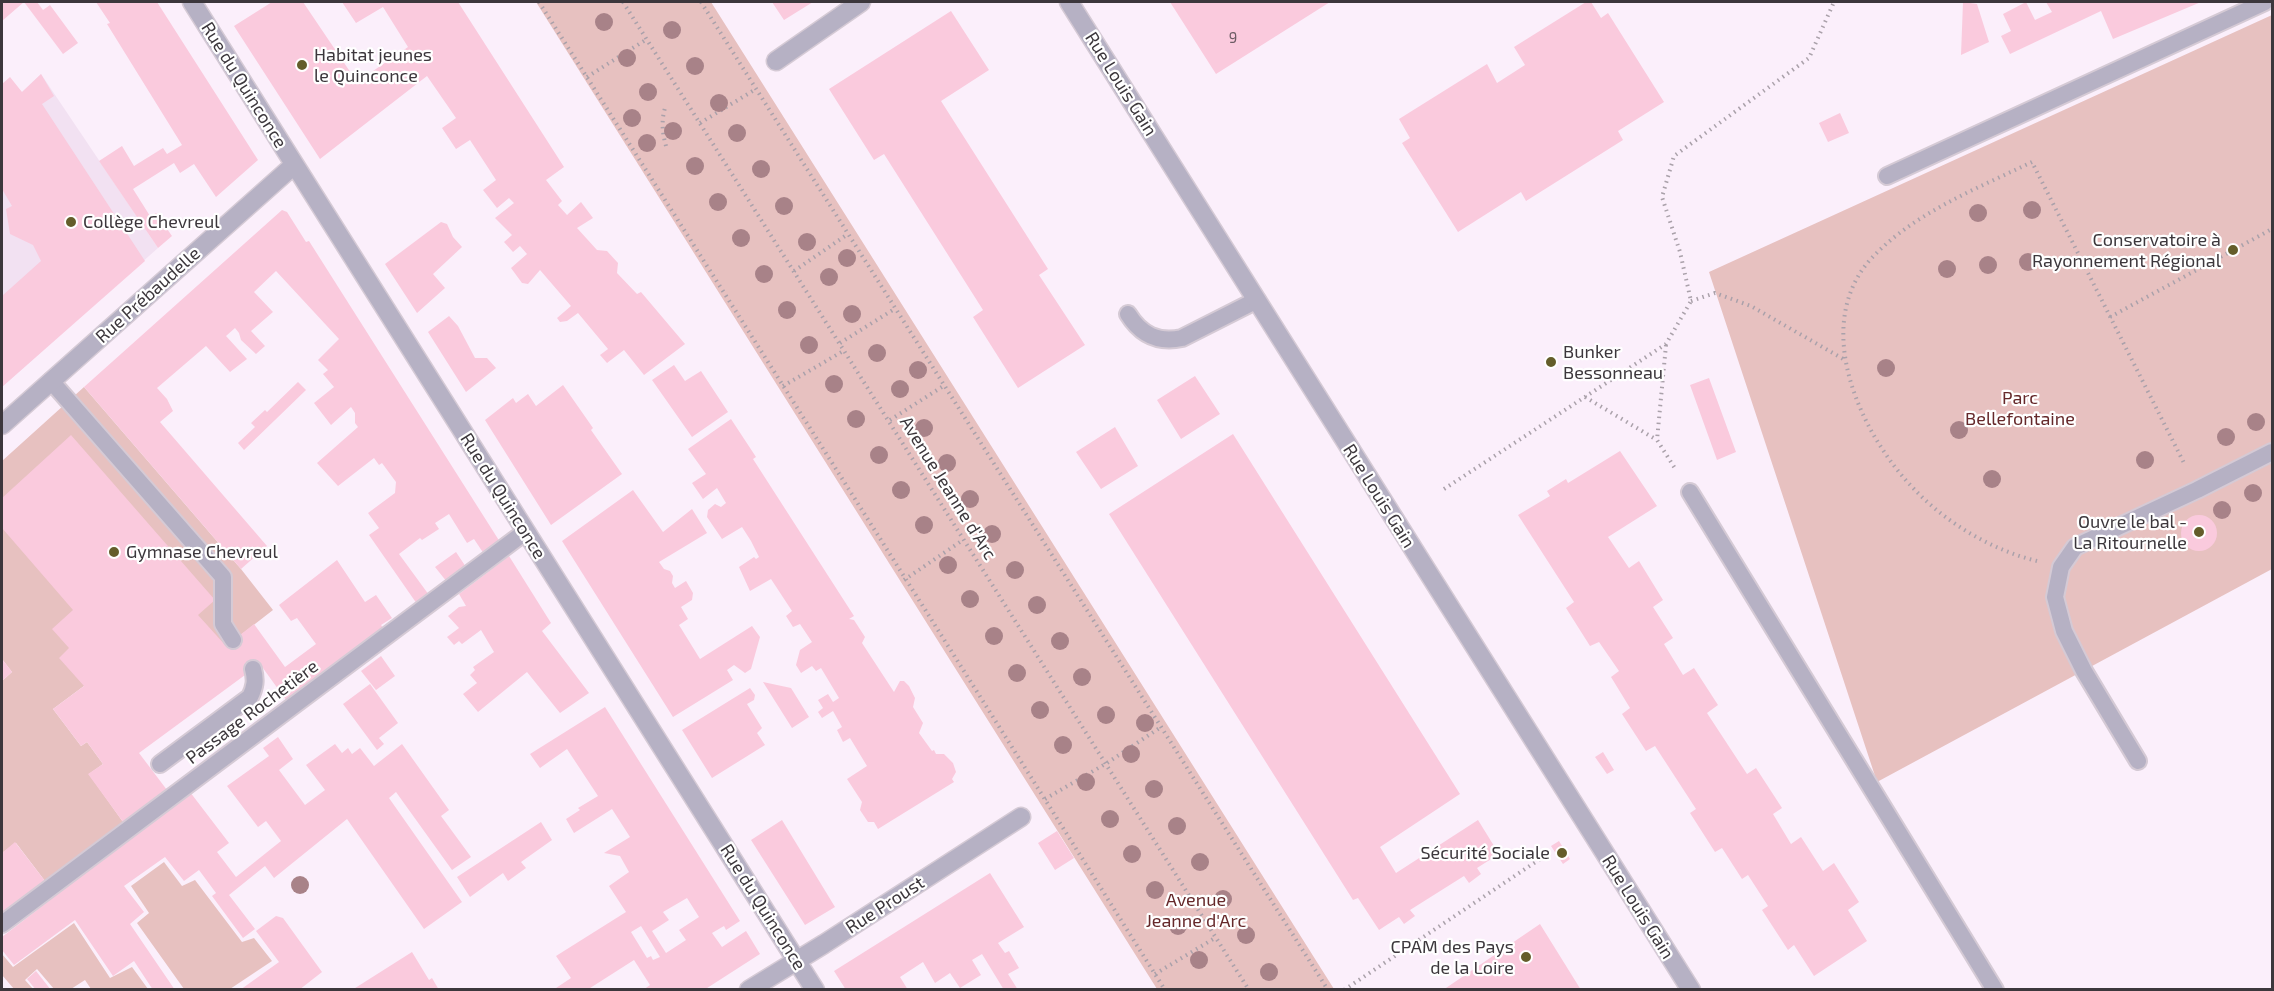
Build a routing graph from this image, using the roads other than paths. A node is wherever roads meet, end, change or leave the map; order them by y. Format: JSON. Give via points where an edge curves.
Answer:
{"nodes":[{"id":1,"x":192,"y":2,"type":"edge"},
{"id":2,"x":861,"y":2,"type":"edge"},
{"id":3,"x":1069,"y":2,"type":"edge"},
{"id":4,"x":2265,"y":2,"type":"edge"},
{"id":5,"x":776,"y":61,"type":"dead end"},
{"id":6,"x":294,"y":165,"type":"junction"},
{"id":7,"x":1887,"y":176,"type":"dead end"},
{"id":8,"x":1257,"y":300,"type":"junction"},
{"id":9,"x":1128,"y":314,"type":"dead end"},
{"id":10,"x":51,"y":381,"type":"junction"},
{"id":11,"x":2,"y":425,"type":"edge"},
{"id":12,"x":2272,"y":452,"type":"edge"},
{"id":13,"x":1690,"y":492,"type":"road end"},
{"id":14,"x":525,"y":532,"type":"junction"},
{"id":15,"x":233,"y":640,"type":"dead end"},
{"id":16,"x":253,"y":669,"type":"dead end"},
{"id":17,"x":2138,"y":761,"type":"dead end"},
{"id":18,"x":160,"y":764,"type":"dead end"},
{"id":19,"x":1021,"y":817,"type":"dead end"},
{"id":20,"x":2,"y":924,"type":"edge"},
{"id":21,"x":797,"y":960,"type":"junction"},
{"id":22,"x":748,"y":990,"type":"edge"},
{"id":23,"x":814,"y":990,"type":"edge"},
{"id":24,"x":1691,"y":990,"type":"edge"},
{"id":25,"x":1995,"y":990,"type":"edge"}],
"edges":[{"from":1,"to":6,"type":"street","name":"Rue du Quinconce"},
{"from":2,"to":5,"type":"street"},
{"from":3,"to":8,"type":"street","name":"Rue Louis Gain"},
{"from":4,"to":7,"type":"lane"},
{"from":6,"to":10,"type":"street","name":"Rue Prébaudelle"},
{"from":6,"to":14,"type":"street","name":"Rue du Quinconce"},
{"from":8,"to":9,"type":"lane","via":[[1182,338],[1169,340],[1145,333]]},
{"from":8,"to":24,"type":"street","name":"Rue Louis Gain"},
{"from":10,"to":11,"type":"street","name":"Rue Prébaudelle"},
{"from":10,"to":15,"type":"lane","via":[[223,577],[223,624]]},
{"from":12,"to":17,"type":"lane","via":[[2075,547],[2061,567],[2055,597],[2064,631]]},
{"from":13,"to":25,"type":"lane"},
{"from":14,"to":20,"type":"lane","name":"Passage Rochetière"},
{"from":14,"to":21,"type":"street","name":"Rue du Quinconce"},
{"from":16,"to":18,"type":"lane","via":[[255,688],[250,697]]},
{"from":19,"to":21,"type":"street","name":"Rue Proust"},
{"from":21,"to":22,"type":"street","name":"Rue Proust"},
{"from":21,"to":23,"type":"street","name":"Rue du Quinconce"}]}
